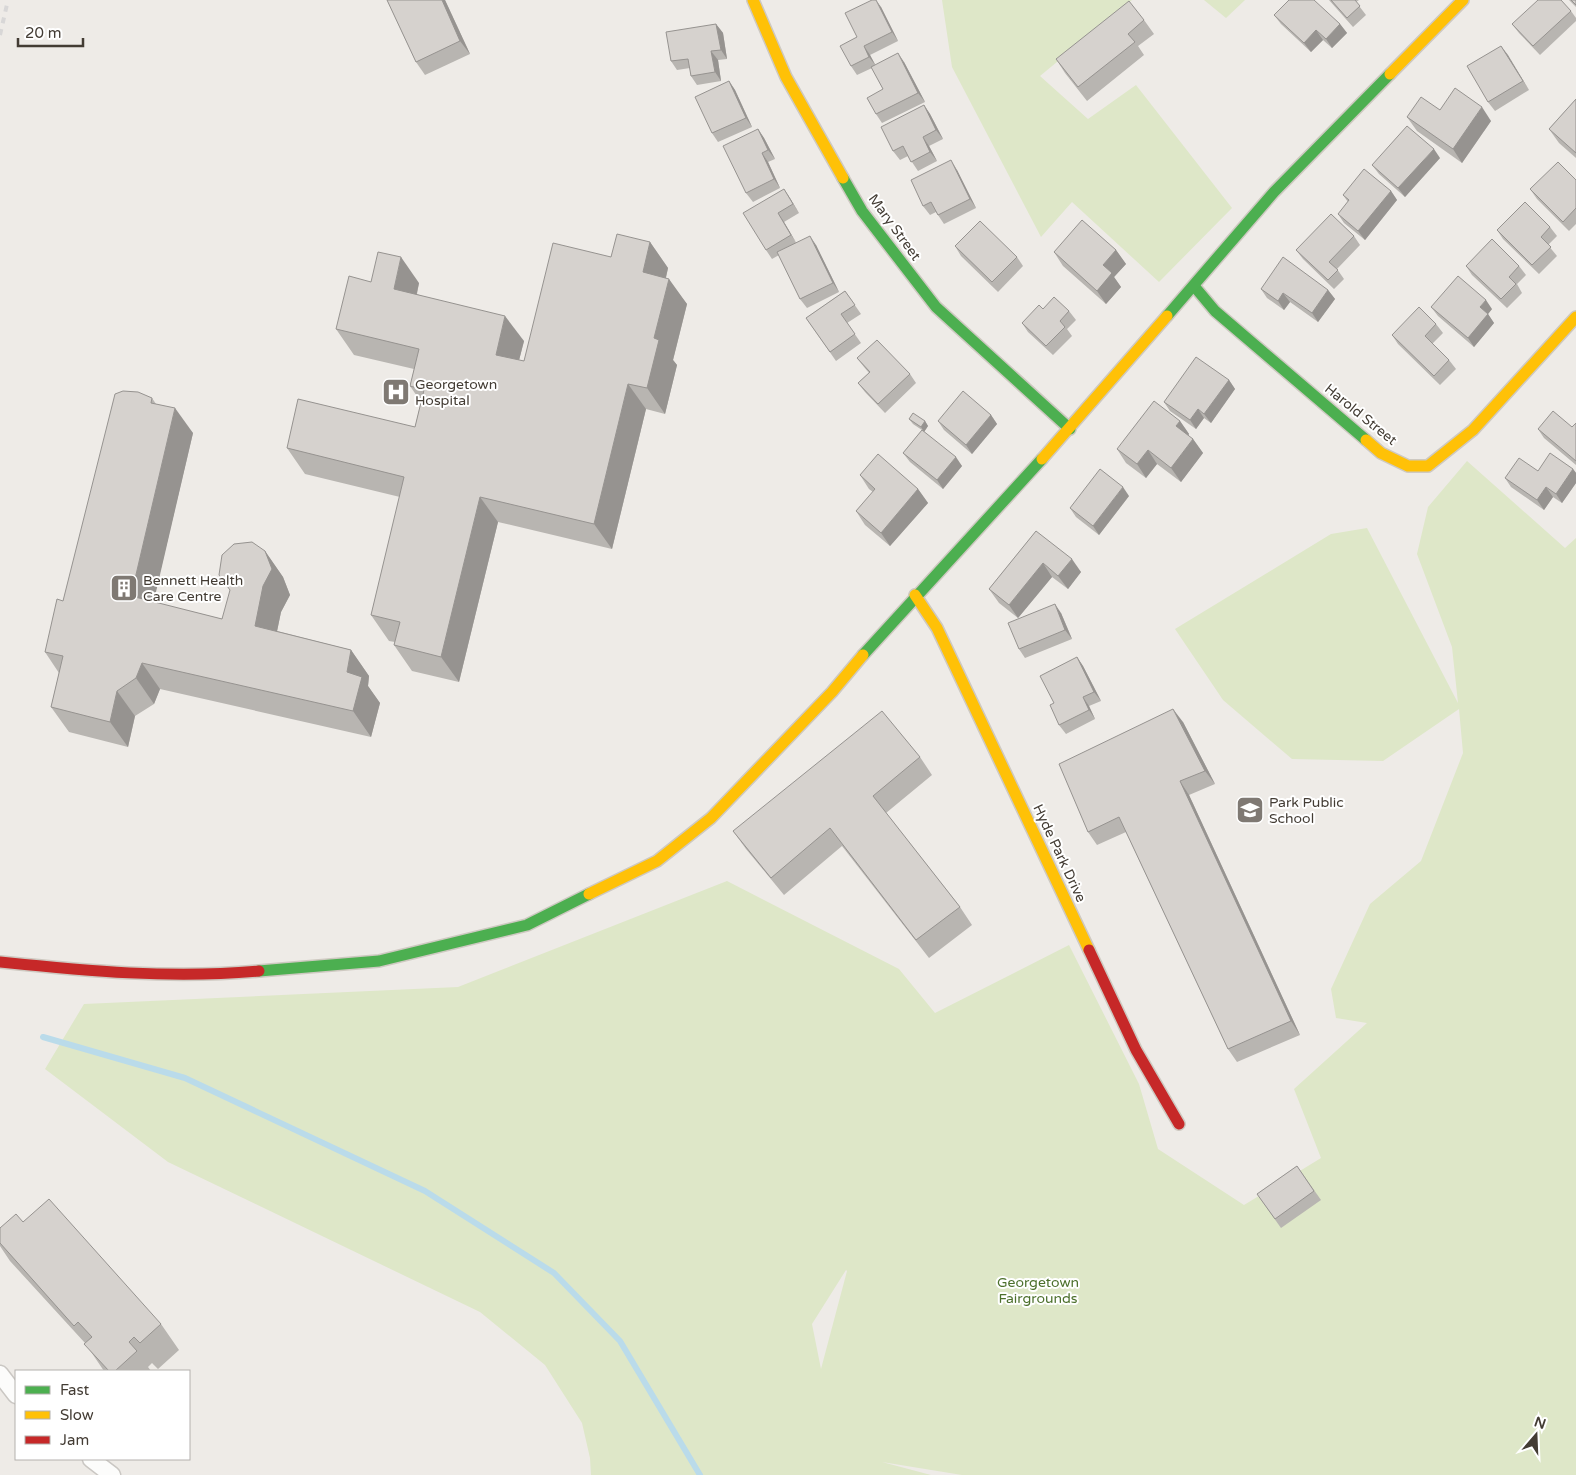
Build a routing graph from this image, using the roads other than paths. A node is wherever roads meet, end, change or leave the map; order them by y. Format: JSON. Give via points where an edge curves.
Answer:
{"nodes":[{"id":1,"x":753,"y":0,"type":"edge"},
{"id":2,"x":1463,"y":0,"type":"edge"},
{"id":3,"x":1194,"y":286,"type":"junction"},
{"id":4,"x":1576,"y":318,"type":"edge"},
{"id":5,"x":1070,"y":429,"type":"junction"},
{"id":6,"x":915,"y":596,"type":"junction"},
{"id":7,"x":0,"y":962,"type":"edge"},
{"id":8,"x":1179,"y":1124,"type":"dead end"},
{"id":9,"x":0,"y":1374,"type":"edge"},
{"id":10,"x":15,"y":1394,"type":"edge"},
{"id":11,"x":92,"y":1460,"type":"edge"},
{"id":12,"x":112,"y":1475,"type":"edge"}],
"edges":[{"from":1,"to":5,"type":"street","name":"Mary Street","via":[[786,77],[862,212],[936,307]]},
{"from":2,"to":3,"type":"street","via":[[1274,192]]},
{"from":3,"to":4,"type":"street","name":"Harold Street","via":[[1215,311],[1382,453],[1408,466],[1428,466],[1472,430]]},
{"from":3,"to":5,"type":"street"},
{"from":5,"to":6,"type":"street"},
{"from":6,"to":7,"type":"street","via":[[832,692],[711,818],[657,861],[527,925],[379,961],[215,975],[98,972]]},
{"from":6,"to":8,"type":"street","name":"Hyde Park Drive","via":[[937,628],[1136,1050]]},
{"from":9,"to":10,"type":"street"},
{"from":11,"to":12,"type":"street"}]}
